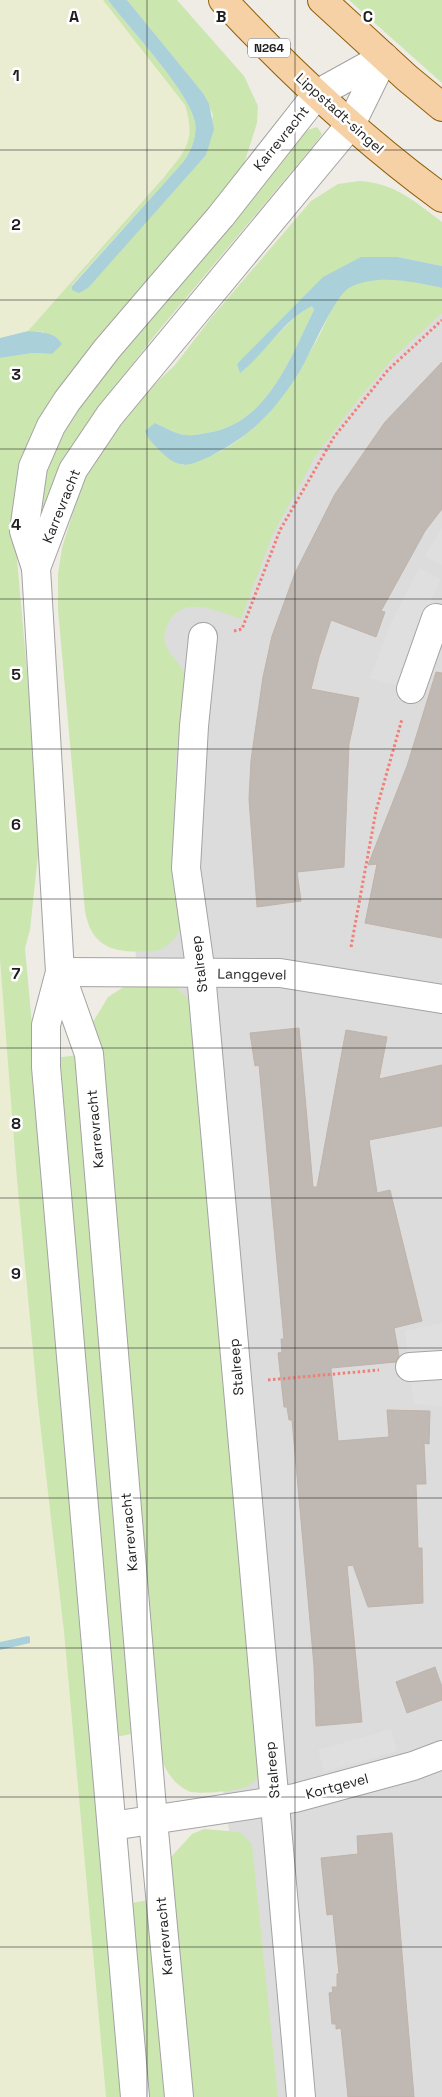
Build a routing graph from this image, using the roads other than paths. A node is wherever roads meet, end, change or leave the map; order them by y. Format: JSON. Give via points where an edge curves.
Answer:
{"nodes":[{"id":1,"x":223,"y":0,"type":"edge"},
{"id":2,"x":322,"y":0,"type":"edge"},
{"id":3,"x":384,"y":57,"type":"junction"},
{"id":4,"x":317,"y":94,"type":"junction"},
{"id":5,"x":442,"y":107,"type":"edge"},
{"id":6,"x":351,"y":124,"type":"junction"},
{"id":7,"x":442,"y":198,"type":"edge"},
{"id":8,"x":36,"y":568,"type":"junction"},
{"id":9,"x":440,"y":615,"type":"edge"},
{"id":10,"x":203,"y":638,"type":"road end"},
{"id":11,"x":411,"y":689,"type":"road end"},
{"id":12,"x":60,"y":972,"type":"junction"},
{"id":13,"x":201,"y":974,"type":"junction"},
{"id":14,"x":442,"y":999,"type":"edge"},
{"id":15,"x":442,"y":1365,"type":"edge"},
{"id":16,"x":410,"y":1367,"type":"road end"},
{"id":17,"x":442,"y":1755,"type":"edge"},
{"id":18,"x":275,"y":1802,"type":"junction"},
{"id":19,"x":153,"y":1820,"type":"junction"},
{"id":20,"x":112,"y":1826,"type":"junction"},
{"id":21,"x":135,"y":2097,"type":"edge"},
{"id":22,"x":179,"y":2097,"type":"edge"},
{"id":23,"x":301,"y":2097,"type":"edge"}],
"edges":[{"from":1,"to":4,"type":"main road","name":"Lippstadt-singel","number":"N264"},
{"from":2,"to":3,"type":"main road"},
{"from":3,"to":4,"type":"street","name":"Karrevracht"},
{"from":3,"to":5,"type":"main road"},
{"from":3,"to":6,"type":"street","name":"Karrevracht"},
{"from":4,"to":6,"type":"main road","name":"Lippstadt-singel","number":"N264"},
{"from":4,"to":8,"type":"street","name":"Karrevracht","via":[[221,216],[107,349],[51,426],[33,467],[24,532]]},
{"from":6,"to":7,"type":"main road","name":"Lippstadt-singel","number":"N264"},
{"from":6,"to":8,"type":"street","name":"Karrevracht","via":[[110,415],[73,470]]},
{"from":8,"to":12,"type":"street","name":"Karrevracht"},
{"from":9,"to":11,"type":"street"},
{"from":10,"to":13,"type":"street","name":"Stalreep","via":[[186,868]]},
{"from":12,"to":13,"type":"street","name":"Langgevel"},
{"from":12,"to":19,"type":"street","name":"Karrevracht","via":[[89,1054]]},
{"from":12,"to":20,"type":"street","name":"Karrevracht","via":[[46,1024],[46,1067]]},
{"from":13,"to":14,"type":"street","name":"Langgevel","via":[[280,973]]},
{"from":13,"to":18,"type":"street","name":"Stalreep"},
{"from":15,"to":16,"type":"street"},
{"from":17,"to":18,"type":"street","name":"Kortgevel","via":[[413,1766]]},
{"from":18,"to":19,"type":"street","name":"Kortgevel"},
{"from":18,"to":23,"type":"street","name":"Stalreep"},
{"from":19,"to":20,"type":"street","name":"Kortgevel"},
{"from":19,"to":22,"type":"street","name":"Karrevracht"},
{"from":20,"to":21,"type":"street","name":"Karrevracht"}]}
